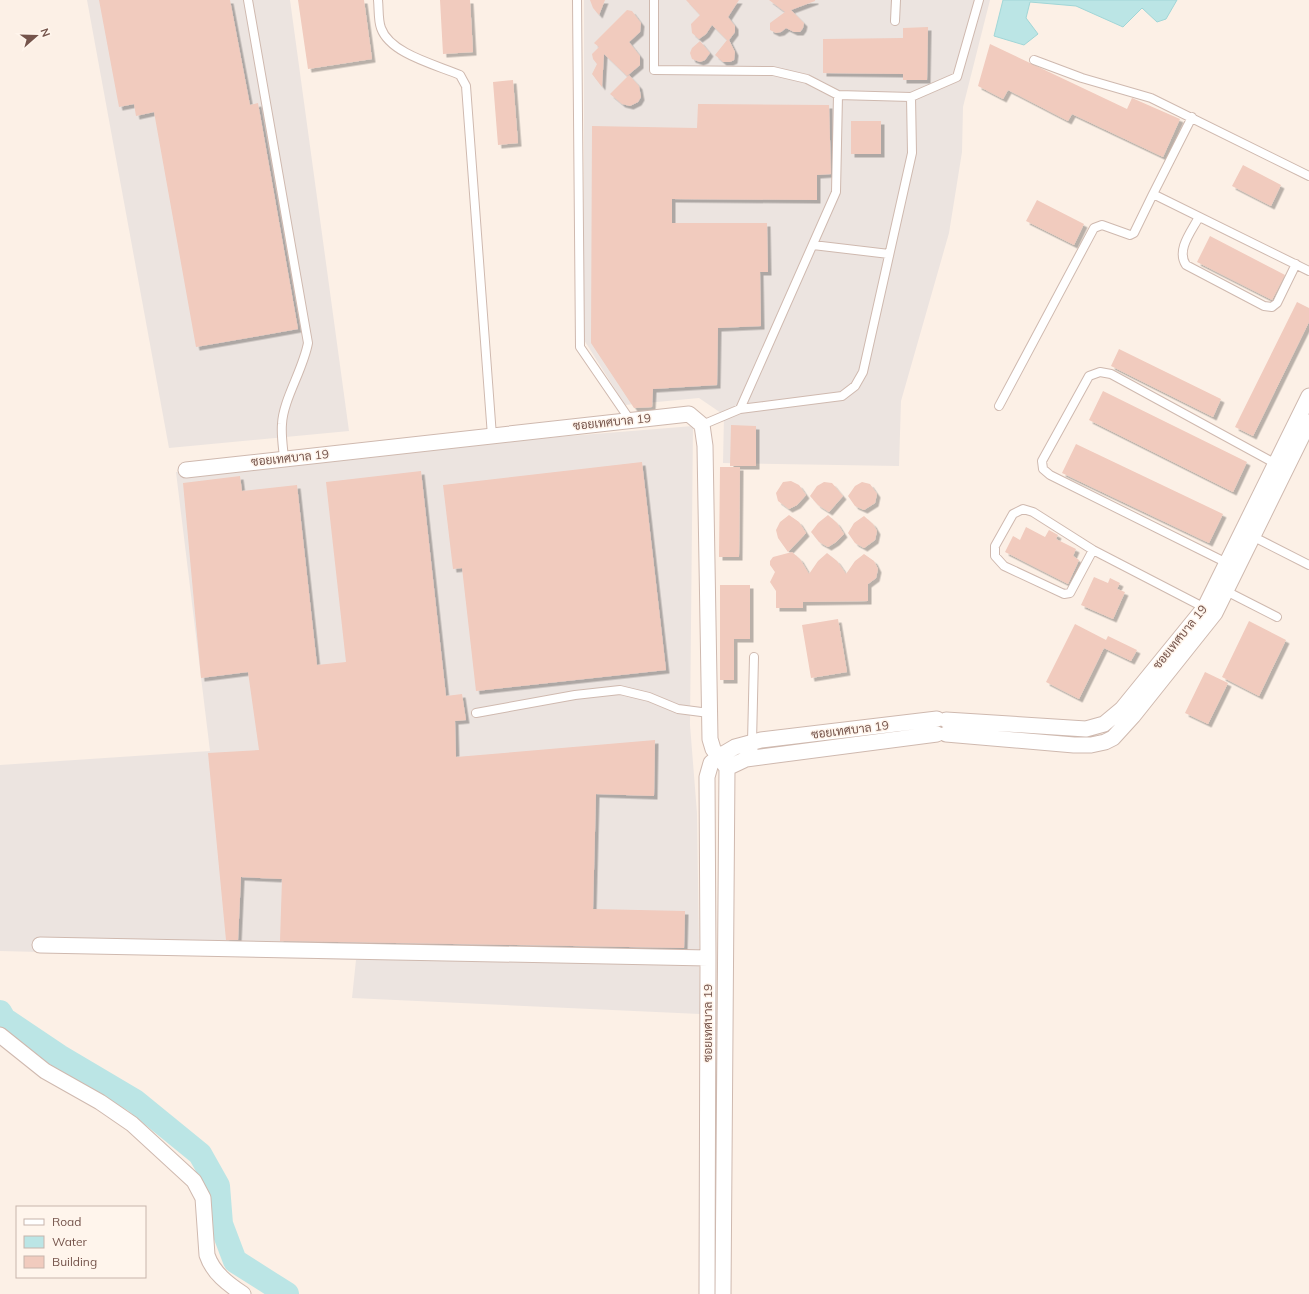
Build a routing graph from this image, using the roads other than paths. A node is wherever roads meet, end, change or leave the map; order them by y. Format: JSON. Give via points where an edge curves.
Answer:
{"nodes":[{"id":1,"x":248,"y":0,"type":"edge"},
{"id":2,"x":378,"y":0,"type":"edge"},
{"id":3,"x":577,"y":0,"type":"edge"},
{"id":4,"x":654,"y":0,"type":"edge"},
{"id":5,"x":896,"y":0,"type":"edge"},
{"id":6,"x":979,"y":0,"type":"edge"},
{"id":7,"x":895,"y":21,"type":"dead end"},
{"id":8,"x":1034,"y":60,"type":"dead end"},
{"id":9,"x":838,"y":96,"type":"junction"},
{"id":10,"x":911,"y":97,"type":"junction"},
{"id":11,"x":1192,"y":117,"type":"junction"},
{"id":12,"x":1309,"y":176,"type":"edge"},
{"id":13,"x":1153,"y":194,"type":"junction"},
{"id":14,"x":1199,"y":217,"type":"junction"},
{"id":15,"x":812,"y":245,"type":"junction"},
{"id":16,"x":889,"y":254,"type":"junction"},
{"id":17,"x":1296,"y":264,"type":"junction"},
{"id":18,"x":1309,"y":270,"type":"edge"},
{"id":19,"x":1309,"y":396,"type":"edge"},
{"id":20,"x":999,"y":406,"type":"dead end"},
{"id":21,"x":740,"y":409,"type":"junction"},
{"id":22,"x":630,"y":420,"type":"junction"},
{"id":23,"x":1309,"y":422,"type":"edge"},
{"id":24,"x":702,"y":425,"type":"junction"},
{"id":25,"x":492,"y":436,"type":"junction"},
{"id":26,"x":284,"y":458,"type":"junction"},
{"id":27,"x":1276,"y":464,"type":"junction"},
{"id":28,"x":186,"y":470,"type":"dead end"},
{"id":29,"x":1247,"y":534,"type":"junction"},
{"id":30,"x":1093,"y":550,"type":"junction"},
{"id":31,"x":1227,"y":563,"type":"junction"},
{"id":32,"x":1309,"y":564,"type":"edge"},
{"id":33,"x":1226,"y":591,"type":"junction"},
{"id":34,"x":1210,"y":610,"type":"junction"},
{"id":35,"x":1276,"y":617,"type":"dead end"},
{"id":36,"x":754,"y":657,"type":"dead end"},
{"id":37,"x":476,"y":713,"type":"dead end"},
{"id":38,"x":709,"y":713,"type":"junction"},
{"id":39,"x":942,"y":727,"type":"junction"},
{"id":40,"x":752,"y":742,"type":"junction"},
{"id":41,"x":755,"y":758,"type":"junction"},
{"id":42,"x":723,"y":762,"type":"junction"},
{"id":43,"x":40,"y":945,"type":"dead end"},
{"id":44,"x":708,"y":958,"type":"junction"},
{"id":45,"x":0,"y":1034,"type":"edge"},
{"id":46,"x":243,"y":1294,"type":"edge"},
{"id":47,"x":707,"y":1294,"type":"edge"},
{"id":48,"x":723,"y":1294,"type":"edge"}],
"edges":[{"from":1,"to":26,"type":"lane","via":[[308,343],[305,359],[284,412]]},
{"from":2,"to":25,"type":"lane","via":[[381,28],[390,43],[406,53],[460,75],[466,86]]},
{"from":3,"to":22,"type":"lane","via":[[580,347]]},
{"from":4,"to":9,"type":"lane","via":[[654,70],[773,71],[807,79]]},
{"from":5,"to":7,"type":"lane"},
{"from":6,"to":10,"type":"lane","via":[[957,77]]},
{"from":8,"to":11,"type":"lane","via":[[1082,78],[1152,98]]},
{"from":9,"to":10,"type":"lane"},
{"from":9,"to":15,"type":"lane","via":[[836,192]]},
{"from":10,"to":16,"type":"lane","via":[[912,152]]},
{"from":11,"to":12,"type":"lane"},
{"from":11,"to":13,"type":"lane"},
{"from":13,"to":14,"type":"lane"},
{"from":13,"to":20,"type":"lane","via":[[1134,233],[1130,235],[1102,225],[1094,228]]},
{"from":14,"to":17,"type":"lane"},
{"from":14,"to":17,"type":"lane","via":[[1182,250],[1182,259],[1186,265],[1264,306],[1272,307],[1277,302]]},
{"from":15,"to":16,"type":"lane"},
{"from":15,"to":21,"type":"lane"},
{"from":16,"to":21,"type":"lane","via":[[863,372],[855,386],[842,396]]},
{"from":17,"to":18,"type":"lane"},
{"from":19,"to":27,"type":"street","name":"ซอยเทศบาล 19"},
{"from":21,"to":24,"type":"lane"},
{"from":22,"to":24,"type":"street","name":"ซอยเทศบาล 19","via":[[689,414]]},
{"from":22,"to":25,"type":"street","name":"ซอยเทศบาล 19"},
{"from":23,"to":29,"type":"street","name":"ซอยเทศบาล 19"},
{"from":24,"to":38,"type":"street","name":"ซอยเทศบาล 19","via":[[705,446]]},
{"from":25,"to":26,"type":"street","name":"ซอยเทศบาล 19"},
{"from":26,"to":28,"type":"street","name":"ซอยเทศบาล 19"},
{"from":27,"to":29,"type":"street","name":"ซอยเทศบาล 19"},
{"from":27,"to":31,"type":"lane","via":[[1111,374],[1100,372],[1089,376],[1042,461],[1043,469],[1050,475]]},
{"from":29,"to":31,"type":"street","name":"ซอยเทศบาล 19"},
{"from":29,"to":32,"type":"lane"},
{"from":29,"to":33,"type":"street","name":"ซอยเทศบาล 19"},
{"from":30,"to":30,"type":"lane","via":[[1074,588],[1070,593],[1064,594],[1004,566],[995,556],[995,546],[1013,514],[1023,509],[1033,512]]},
{"from":30,"to":34,"type":"lane"},
{"from":31,"to":34,"type":"street","name":"ซอยเทศบาล 19"},
{"from":33,"to":34,"type":"street","name":"ซอยเทศบาล 19"},
{"from":33,"to":35,"type":"lane"},
{"from":34,"to":39,"type":"street","name":"ซอยเทศบาล 19","via":[[1149,685],[1104,724],[1086,729]]},
{"from":36,"to":40,"type":"lane"},
{"from":37,"to":38,"type":"lane","via":[[575,695],[620,690],[649,697],[678,709]]},
{"from":38,"to":42,"type":"street","name":"ซอยเทศบาล 19","via":[[710,739]]},
{"from":39,"to":40,"type":"street","name":"ซอยเทศบาล 19"},
{"from":39,"to":41,"type":"street","name":"ซอยเทศบาล 19"},
{"from":40,"to":41,"type":"lane"},
{"from":40,"to":42,"type":"street","name":"ซอยเทศบาล 19","via":[[735,747]]},
{"from":41,"to":42,"type":"street","name":"ซอยเทศบาล 19"},
{"from":42,"to":44,"type":"street","name":"ซอยเทศบาล 19","via":[[711,763],[706,777]]},
{"from":42,"to":48,"type":"street","name":"ซอยเทศบาล 19"},
{"from":43,"to":44,"type":"street"},
{"from":44,"to":47,"type":"street","name":"ซอยเทศบาล 19"},
{"from":45,"to":46,"type":"street","via":[[45,1071],[122,1116],[194,1181],[204,1198],[207,1255],[210,1264],[229,1284]]}]}
